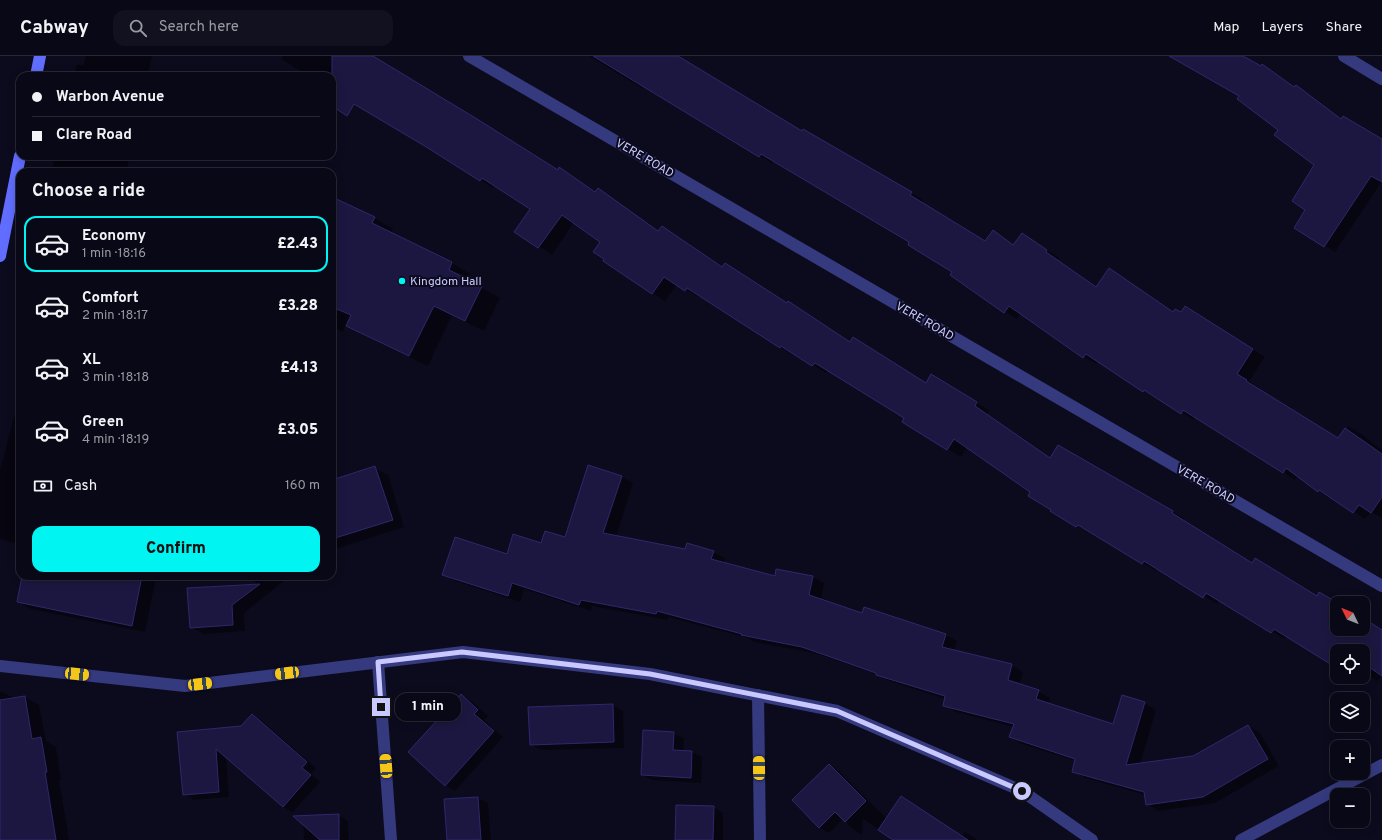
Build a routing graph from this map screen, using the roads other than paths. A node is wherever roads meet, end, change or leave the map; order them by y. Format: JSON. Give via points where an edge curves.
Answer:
{"nodes":[{"id":1,"x":40,"y":56,"type":"edge"},
{"id":2,"x":469,"y":56,"type":"edge"},
{"id":3,"x":1344,"y":56,"type":"edge"},
{"id":4,"x":37,"y":72,"type":"edge"},
{"id":5,"x":1382,"y":79,"type":"edge"},
{"id":6,"x":16,"y":176,"type":"edge"},
{"id":7,"x":0,"y":256,"type":"edge"},
{"id":8,"x":1382,"y":586,"type":"edge"},
{"id":9,"x":378,"y":662,"type":"junction"},
{"id":10,"x":0,"y":666,"type":"edge"},
{"id":11,"x":758,"y":695,"type":"junction"},
{"id":12,"x":1382,"y":765,"type":"edge"},
{"id":13,"x":391,"y":840,"type":"edge"},
{"id":14,"x":760,"y":840,"type":"edge"},
{"id":15,"x":1092,"y":840,"type":"edge"},
{"id":16,"x":1241,"y":840,"type":"edge"}],
"edges":[{"from":1,"to":4,"type":"street"},
{"from":2,"to":8,"type":"street","name":"VERE ROAD"},
{"from":3,"to":5,"type":"street"},
{"from":6,"to":7,"type":"street"},
{"from":9,"to":10,"type":"street","via":[[185,686]]},
{"from":9,"to":11,"type":"street","via":[[462,652],[650,674]]},
{"from":9,"to":13,"type":"street"},
{"from":11,"to":14,"type":"street"},
{"from":11,"to":15,"type":"street","via":[[837,711],[1022,791]]},
{"from":12,"to":16,"type":"street"}]}
